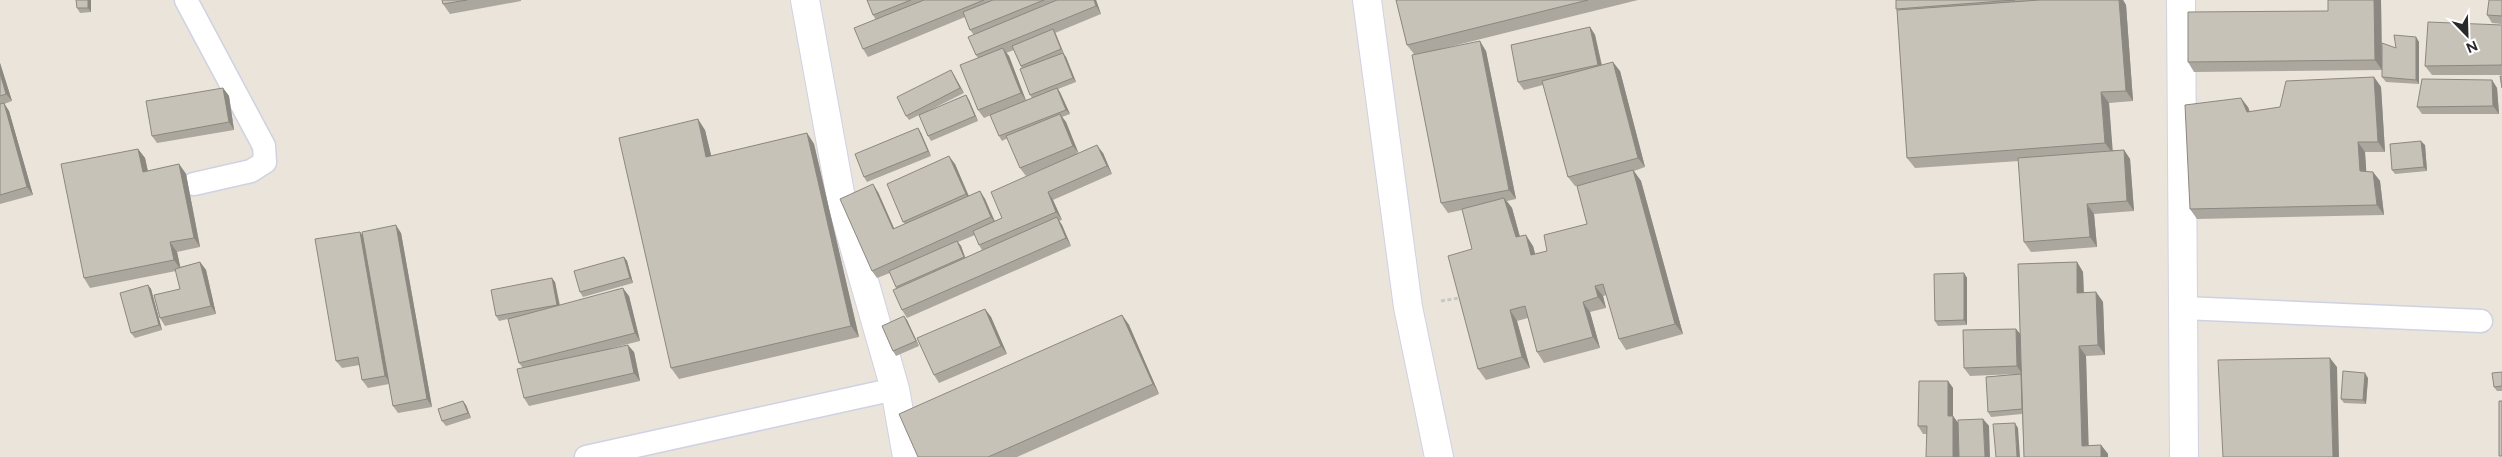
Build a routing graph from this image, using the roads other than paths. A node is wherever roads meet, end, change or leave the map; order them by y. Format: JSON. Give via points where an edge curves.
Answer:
{"nodes":[{"id":1,"x":186,"y":0,"type":"edge"},
{"id":2,"x":805,"y":0,"type":"edge"},
{"id":3,"x":1367,"y":0,"type":"edge"},
{"id":4,"x":2180,"y":0,"type":"edge"},
{"id":5,"x":194,"y":184,"type":"dead end"},
{"id":6,"x":2183,"y":308,"type":"junction"},
{"id":7,"x":2481,"y":321,"type":"dead end"},
{"id":8,"x":895,"y":389,"type":"junction"},
{"id":9,"x":586,"y":457,"type":"edge"},
{"id":10,"x":907,"y":457,"type":"edge"},
{"id":11,"x":1439,"y":457,"type":"edge"},
{"id":12,"x":2184,"y":457,"type":"edge"}],
"edges":[{"from":1,"to":5,"type":"lane","via":[[264,146],[265,162],[251,171]]},
{"from":2,"to":8,"type":"street","via":[[842,204]]},
{"from":3,"to":11,"type":"street","via":[[1408,307]]},
{"from":4,"to":6,"type":"street"},
{"from":6,"to":7,"type":"lane"},
{"from":6,"to":12,"type":"street"},
{"from":8,"to":9,"type":"lane"},
{"from":8,"to":10,"type":"street"}]}
